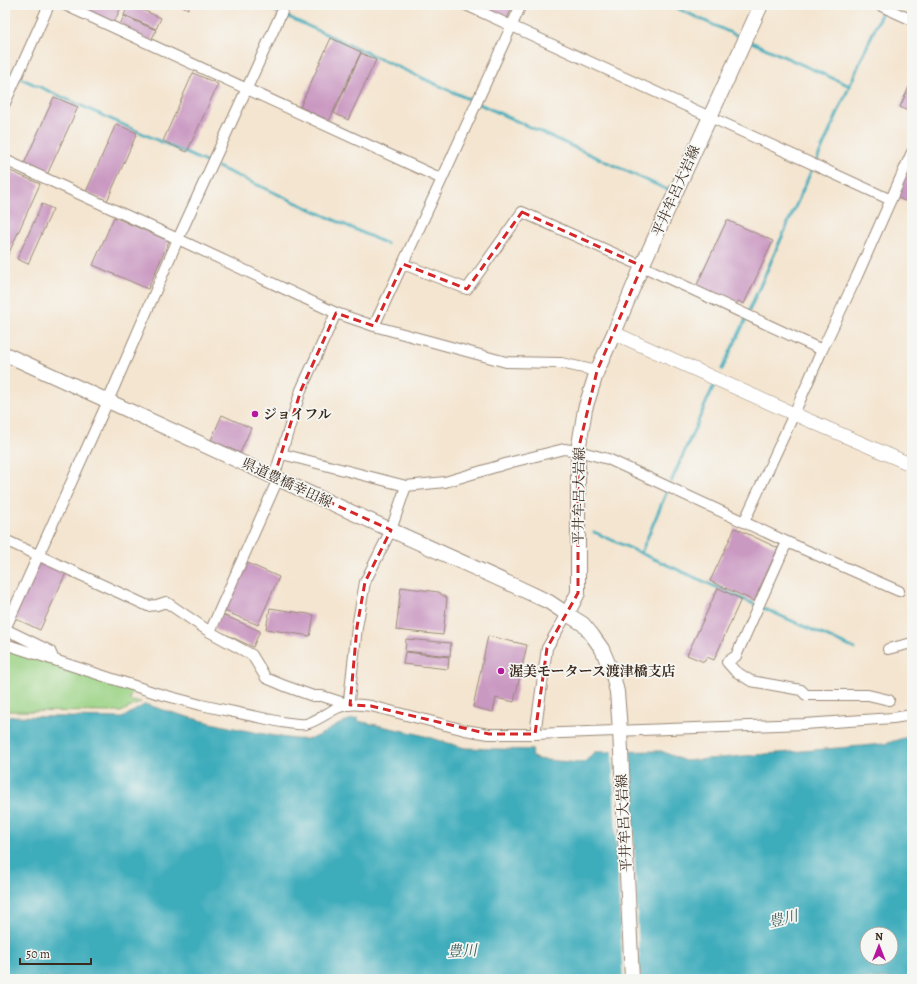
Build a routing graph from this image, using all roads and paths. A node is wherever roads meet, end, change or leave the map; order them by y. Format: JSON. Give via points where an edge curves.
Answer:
{"nodes":[{"id":1,"x":49,"y":5,"type":"edge"},
{"id":2,"x":65,"y":5,"type":"edge"},
{"id":3,"x":285,"y":5,"type":"edge"},
{"id":4,"x":466,"y":5,"type":"edge"},
{"id":5,"x":521,"y":5,"type":"edge"},
{"id":6,"x":761,"y":5,"type":"edge"},
{"id":7,"x":879,"y":5,"type":"edge"},
{"id":8,"x":912,"y":20,"type":"edge"},
{"id":9,"x":511,"y":26,"type":"junction"},
{"id":10,"x":246,"y":89,"type":"junction"},
{"id":11,"x":5,"y":102,"type":"edge"},
{"id":12,"x":710,"y":116,"type":"junction"},
{"id":13,"x":912,"y":152,"type":"edge"},
{"id":14,"x":5,"y":160,"type":"edge"},
{"id":15,"x":442,"y":179,"type":"junction"},
{"id":16,"x":891,"y":200,"type":"junction"},
{"id":17,"x":178,"y":239,"type":"junction"},
{"id":18,"x":403,"y":264,"type":"junction"},
{"id":19,"x":642,"y":266,"type":"junction"},
{"id":20,"x":336,"y":313,"type":"junction"},
{"id":21,"x":374,"y":326,"type":"junction"},
{"id":22,"x":614,"y":332,"type":"junction"},
{"id":23,"x":822,"y":350,"type":"junction"},
{"id":24,"x":5,"y":354,"type":"edge"},
{"id":25,"x":597,"y":370,"type":"junction"},
{"id":26,"x":108,"y":401,"type":"junction"},
{"id":27,"x":794,"y":414,"type":"junction"},
{"id":28,"x":578,"y":451,"type":"junction"},
{"id":29,"x":282,"y":454,"type":"junction"},
{"id":30,"x":912,"y":465,"type":"edge"},
{"id":31,"x":276,"y":478,"type":"junction"},
{"id":32,"x":406,"y":486,"type":"junction"},
{"id":33,"x":744,"y":522,"type":"junction"},
{"id":34,"x":391,"y":530,"type":"junction"},
{"id":35,"x":5,"y":540,"type":"edge"},
{"id":36,"x":787,"y":542,"type":"junction"},
{"id":37,"x":38,"y":555,"type":"junction"},
{"id":38,"x":899,"y":591,"type":"dead end"},
{"id":39,"x":567,"y":614,"type":"junction"},
{"id":40,"x":210,"y":632,"type":"junction"},
{"id":41,"x":912,"y":643,"type":"edge"},
{"id":42,"x":5,"y":644,"type":"edge"},
{"id":43,"x":888,"y":649,"type":"dead end"},
{"id":44,"x":54,"y":660,"type":"junction"},
{"id":45,"x":889,"y":700,"type":"dead end"},
{"id":46,"x":350,"y":705,"type":"junction"},
{"id":47,"x":912,"y":715,"type":"edge"},
{"id":48,"x":620,"y":732,"type":"junction"},
{"id":49,"x":535,"y":734,"type":"junction"},
{"id":50,"x":632,"y":979,"type":"edge"}],
"edges":[{"from":1,"to":11,"type":"street"},
{"from":2,"to":10,"type":"street"},
{"from":3,"to":10,"type":"street"},
{"from":4,"to":9,"type":"street"},
{"from":5,"to":9,"type":"street"},
{"from":6,"to":12,"type":"main road","name":"平井牟呂大岩線"},
{"from":7,"to":8,"type":"street"},
{"from":9,"to":12,"type":"street"},
{"from":9,"to":15,"type":"street"},
{"from":10,"to":15,"type":"street"},
{"from":10,"to":17,"type":"street"},
{"from":12,"to":16,"type":"street"},
{"from":12,"to":19,"type":"main road","name":"平井牟呂大岩線"},
{"from":13,"to":16,"type":"street"},
{"from":14,"to":17,"type":"street"},
{"from":15,"to":18,"type":"street"},
{"from":16,"to":23,"type":"street"},
{"from":17,"to":20,"type":"street"},
{"from":17,"to":26,"type":"street"},
{"from":18,"to":19,"type":"street","via":[[467,289],[522,212]]},
{"from":18,"to":21,"type":"street"},
{"from":19,"to":22,"type":"main road","name":"平井牟呂大岩線"},
{"from":19,"to":23,"type":"street"},
{"from":20,"to":21,"type":"street"},
{"from":20,"to":29,"type":"street","via":[[301,390]]},
{"from":21,"to":25,"type":"street","via":[[506,362],[561,363]]},
{"from":22,"to":25,"type":"main road","name":"平井牟呂大岩線"},
{"from":22,"to":27,"type":"street"},
{"from":23,"to":27,"type":"street"},
{"from":24,"to":26,"type":"main road","name":"県道豊橋幸田線"},
{"from":25,"to":28,"type":"main road","name":"平井牟呂大岩線","via":[[585,409]]},
{"from":26,"to":31,"type":"main road","name":"県道豊橋幸田線"},
{"from":26,"to":37,"type":"street"},
{"from":27,"to":30,"type":"street"},
{"from":27,"to":33,"type":"street"},
{"from":28,"to":32,"type":"street","via":[[564,449],[444,482]]},
{"from":28,"to":33,"type":"street","via":[[608,460]]},
{"from":28,"to":39,"type":"main road","name":"平井牟呂大岩線","via":[[578,593]]},
{"from":29,"to":31,"type":"street"},
{"from":29,"to":32,"type":"street"},
{"from":31,"to":34,"type":"main road","name":"県道豊橋幸田線"},
{"from":31,"to":40,"type":"street"},
{"from":32,"to":34,"type":"street"},
{"from":33,"to":36,"type":"street"},
{"from":34,"to":39,"type":"main road","name":"県道豊橋幸田線","via":[[549,602]]},
{"from":34,"to":46,"type":"street","via":[[365,582],[357,627]]},
{"from":35,"to":37,"type":"street"},
{"from":36,"to":38,"type":"street"},
{"from":36,"to":45,"type":"street","via":[[736,656],[727,662],[735,671],[751,681],[801,690],[806,695],[868,696]]},
{"from":37,"to":40,"type":"street","via":[[148,606],[166,602]]},
{"from":37,"to":44,"type":"street","via":[[6,627],[7,630],[50,652]]},
{"from":39,"to":48,"type":"main road","name":"平井牟呂大岩線","via":[[583,624],[608,660],[617,692]]},
{"from":39,"to":49,"type":"street","via":[[547,648]]},
{"from":40,"to":46,"type":"street","via":[[252,655],[266,678],[313,696],[322,696]]},
{"from":41,"to":43,"type":"street"},
{"from":42,"to":44,"type":"street"},
{"from":44,"to":46,"type":"street","via":[[201,706],[281,722],[305,724],[338,707]]},
{"from":46,"to":49,"type":"street","via":[[371,706],[489,734]]},
{"from":47,"to":48,"type":"street","via":[[804,724]]},
{"from":48,"to":49,"type":"street"},
{"from":48,"to":50,"type":"main road","name":"平井牟呂大岩線"}]}
